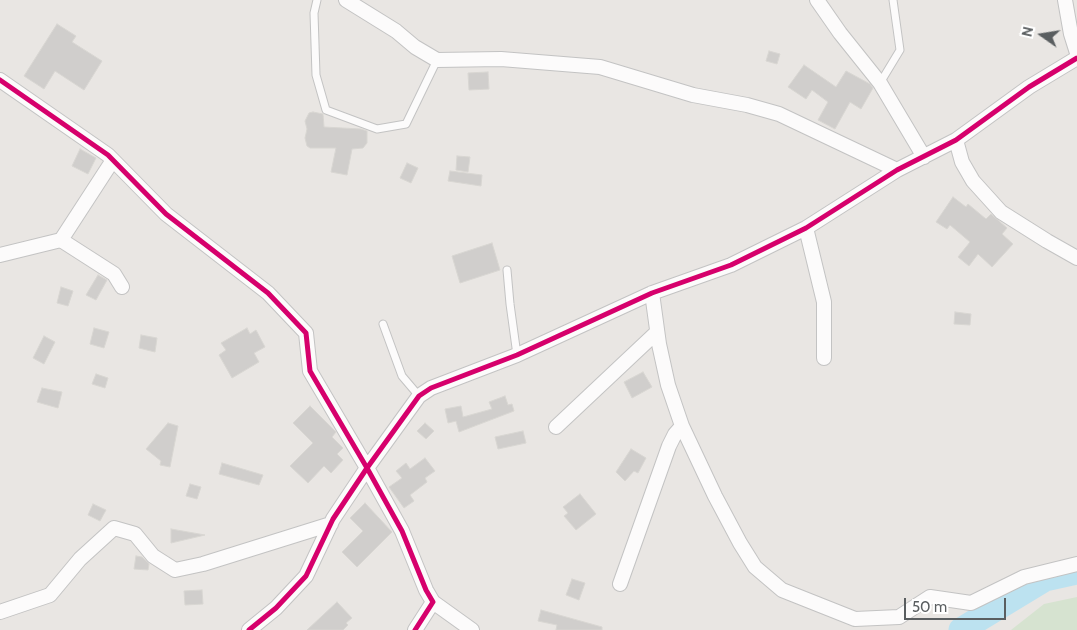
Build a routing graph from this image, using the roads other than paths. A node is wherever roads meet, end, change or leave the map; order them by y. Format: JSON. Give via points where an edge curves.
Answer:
{"nodes":[{"id":1,"x":317,"y":0,"type":"edge"},
{"id":2,"x":346,"y":0,"type":"edge"},
{"id":3,"x":817,"y":0,"type":"edge"},
{"id":4,"x":893,"y":0,"type":"edge"},
{"id":5,"x":1065,"y":0,"type":"edge"},
{"id":6,"x":1077,"y":53,"type":"edge"},
{"id":7,"x":1077,"y":58,"type":"edge"},
{"id":8,"x":437,"y":60,"type":"junction"},
{"id":9,"x":0,"y":80,"type":"edge"},
{"id":10,"x":880,"y":84,"type":"junction"},
{"id":11,"x":956,"y":140,"type":"junction"},
{"id":12,"x":924,"y":157,"type":"junction"},
{"id":13,"x":113,"y":160,"type":"junction"},
{"id":14,"x":898,"y":170,"type":"junction"},
{"id":15,"x":806,"y":228,"type":"junction"},
{"id":16,"x":60,"y":240,"type":"junction"},
{"id":17,"x":0,"y":255,"type":"edge"},
{"id":18,"x":1077,"y":258,"type":"edge"},
{"id":19,"x":507,"y":270,"type":"dead end"},
{"id":20,"x":122,"y":287,"type":"dead end"},
{"id":21,"x":652,"y":294,"type":"junction"},
{"id":22,"x":383,"y":324,"type":"dead end"},
{"id":23,"x":657,"y":332,"type":"junction"},
{"id":24,"x":517,"y":355,"type":"junction"},
{"id":25,"x":824,"y":358,"type":"dead end"},
{"id":26,"x":419,"y":396,"type":"junction"},
{"id":27,"x":682,"y":426,"type":"junction"},
{"id":28,"x":556,"y":427,"type":"dead end"},
{"id":29,"x":367,"y":468,"type":"junction"},
{"id":30,"x":331,"y":524,"type":"junction"},
{"id":31,"x":1077,"y":564,"type":"edge"},
{"id":32,"x":620,"y":584,"type":"dead end"},
{"id":33,"x":433,"y":602,"type":"junction"},
{"id":34,"x":0,"y":612,"type":"edge"},
{"id":35,"x":249,"y":630,"type":"edge"},
{"id":36,"x":415,"y":630,"type":"edge"},
{"id":37,"x":472,"y":630,"type":"edge"}],
"edges":[{"from":1,"to":8,"type":"lane","via":[[314,13],[316,75],[326,110],[377,129],[406,124]]},
{"from":2,"to":8,"type":"street"},
{"from":3,"to":10,"type":"street"},
{"from":4,"to":10,"type":"lane","via":[[900,50]]},
{"from":5,"to":6,"type":"street"},
{"from":7,"to":11,"type":"street","via":[[1029,87]]},
{"from":8,"to":14,"type":"street","via":[[501,59],[600,67],[779,114]]},
{"from":9,"to":13,"type":"street"},
{"from":10,"to":12,"type":"street"},
{"from":11,"to":12,"type":"street"},
{"from":11,"to":18,"type":"street","via":[[962,162],[973,181],[1001,212]]},
{"from":12,"to":14,"type":"street"},
{"from":13,"to":16,"type":"street"},
{"from":13,"to":29,"type":"street","via":[[166,214],[268,293],[306,333],[310,371]]},
{"from":14,"to":15,"type":"street"},
{"from":15,"to":21,"type":"street","via":[[731,265]]},
{"from":15,"to":25,"type":"street","via":[[824,302]]},
{"from":16,"to":17,"type":"street"},
{"from":16,"to":20,"type":"street","via":[[114,274]]},
{"from":19,"to":24,"type":"lane"},
{"from":21,"to":23,"type":"street"},
{"from":21,"to":24,"type":"street"},
{"from":22,"to":26,"type":"lane","via":[[402,376]]},
{"from":23,"to":27,"type":"street","via":[[668,385]]},
{"from":23,"to":28,"type":"street"},
{"from":24,"to":26,"type":"street","via":[[431,388]]},
{"from":26,"to":29,"type":"street"},
{"from":27,"to":31,"type":"street","via":[[715,496],[755,567],[782,590],[856,619],[898,617],[930,597],[971,604],[1024,577]]},
{"from":27,"to":32,"type":"street","via":[[669,446]]},
{"from":29,"to":30,"type":"street"},
{"from":29,"to":33,"type":"street","via":[[402,531]]},
{"from":30,"to":34,"type":"street","via":[[176,570],[153,556],[135,534],[114,528],[80,559],[50,595]]},
{"from":30,"to":35,"type":"street","via":[[306,576],[276,608]]},
{"from":33,"to":36,"type":"street"},
{"from":33,"to":37,"type":"street"}]}
